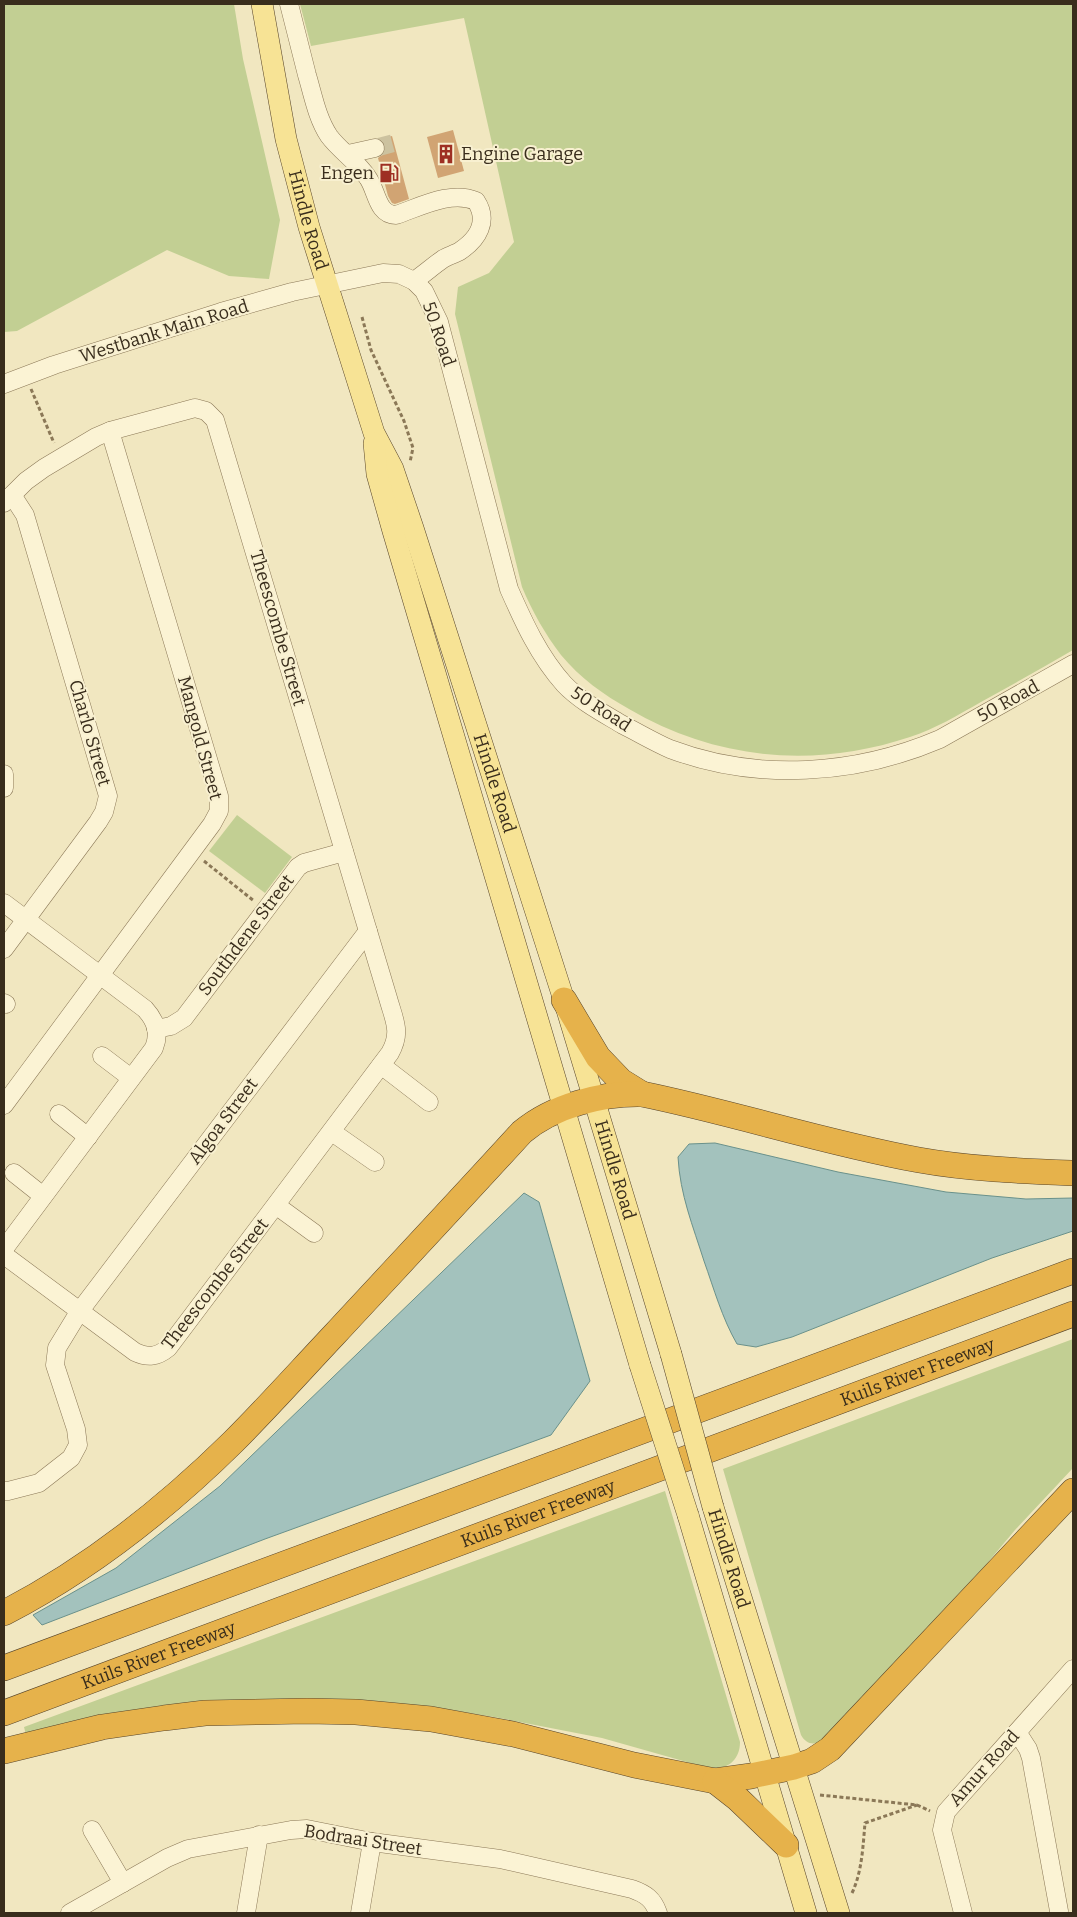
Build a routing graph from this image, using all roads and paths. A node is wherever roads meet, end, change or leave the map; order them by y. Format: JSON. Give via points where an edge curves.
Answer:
{"nodes":[{"id":1,"x":262,"y":4,"type":"edge"},
{"id":2,"x":288,"y":4,"type":"edge"},
{"id":3,"x":375,"y":148,"type":"tunnel mouth"},
{"id":4,"x":348,"y":154,"type":"junction"},
{"id":5,"x":414,"y":281,"type":"junction"},
{"id":6,"x":326,"y":284,"type":"junction"},
{"id":7,"x":4,"y":384,"type":"edge"},
{"id":8,"x":31,"y":389,"type":"dead end"},
{"id":9,"x":110,"y":432,"type":"junction"},
{"id":10,"x":374,"y":433,"type":"junction"},
{"id":11,"x":61,"y":458,"type":"junction"},
{"id":12,"x":8,"y":499,"type":"edge"},
{"id":13,"x":1073,"y":664,"type":"edge"},
{"id":14,"x":4,"y":774,"type":"edge"},
{"id":15,"x":4,"y":788,"type":"edge"},
{"id":16,"x":344,"y":852,"type":"junction"},
{"id":17,"x":197,"y":855,"type":"dead end"},
{"id":18,"x":4,"y":903,"type":"edge"},
{"id":19,"x":261,"y":906,"type":"dead end"},
{"id":20,"x":26,"y":920,"type":"junction"},
{"id":21,"x":368,"y":931,"type":"junction"},
{"id":22,"x":4,"y":949,"type":"edge"},
{"id":23,"x":100,"y":976,"type":"junction"},
{"id":24,"x":564,"y":1000,"type":"junction"},
{"id":25,"x":156,"y":1029,"type":"junction"},
{"id":26,"x":102,"y":1056,"type":"dead end"},
{"id":27,"x":381,"y":1065,"type":"junction"},
{"id":28,"x":131,"y":1078,"type":"junction"},
{"id":29,"x":642,"y":1094,"type":"junction"},
{"id":30,"x":593,"y":1100,"type":"junction"},
{"id":31,"x":429,"y":1102,"type":"dead end"},
{"id":32,"x":4,"y":1105,"type":"edge"},
{"id":33,"x":563,"y":1109,"type":"junction"},
{"id":34,"x":59,"y":1114,"type":"dead end"},
{"id":35,"x":332,"y":1132,"type":"junction"},
{"id":36,"x":88,"y":1137,"type":"junction"},
{"id":37,"x":374,"y":1162,"type":"dead end"},
{"id":38,"x":14,"y":1173,"type":"dead end"},
{"id":39,"x":1073,"y":1173,"type":"edge"},
{"id":40,"x":43,"y":1196,"type":"junction"},
{"id":41,"x":277,"y":1206,"type":"junction"},
{"id":42,"x":314,"y":1233,"type":"dead end"},
{"id":43,"x":4,"y":1249,"type":"edge"},
{"id":44,"x":4,"y":1255,"type":"edge"},
{"id":45,"x":1073,"y":1271,"type":"edge"},
{"id":46,"x":78,"y":1312,"type":"junction"},
{"id":47,"x":1073,"y":1314,"type":"edge"},
{"id":48,"x":4,"y":1491,"type":"edge"},
{"id":49,"x":1073,"y":1491,"type":"edge"},
{"id":50,"x":4,"y":1613,"type":"edge"},
{"id":51,"x":4,"y":1668,"type":"edge"},
{"id":52,"x":1073,"y":1669,"type":"edge"},
{"id":53,"x":4,"y":1713,"type":"edge"},
{"id":54,"x":1016,"y":1732,"type":"junction"},
{"id":55,"x":4,"y":1750,"type":"edge"},
{"id":56,"x":794,"y":1767,"type":"junction"},
{"id":57,"x":764,"y":1774,"type":"junction"},
{"id":58,"x":715,"y":1781,"type":"junction"},
{"id":59,"x":817,"y":1795,"type":"dead end"},
{"id":60,"x":918,"y":1804,"type":"junction"},
{"id":61,"x":944,"y":1818,"type":"junction"},
{"id":62,"x":92,"y":1830,"type":"dead end"},
{"id":63,"x":259,"y":1835,"type":"junction"},
{"id":64,"x":372,"y":1842,"type":"junction"},
{"id":65,"x":786,"y":1845,"type":"junction"},
{"id":66,"x":123,"y":1883,"type":"junction"},
{"id":67,"x":844,"y":1907,"type":"edge"},
{"id":68,"x":1061,"y":1911,"type":"edge"},
{"id":69,"x":70,"y":1913,"type":"edge"},
{"id":70,"x":246,"y":1913,"type":"edge"},
{"id":71,"x":360,"y":1913,"type":"edge"},
{"id":72,"x":658,"y":1913,"type":"edge"},
{"id":73,"x":806,"y":1913,"type":"edge"},
{"id":74,"x":963,"y":1913,"type":"edge"}],
"edges":[{"from":1,"to":6,"type":"main road","name":"Hindle Road","via":[[291,162]]},
{"from":2,"to":4,"type":"street","via":[[322,122],[330,136]]},
{"from":3,"to":4,"type":"street"},
{"from":4,"to":5,"type":"street","via":[[370,181],[386,214],[396,215],[458,197],[471,199],[480,208],[483,218],[471,242]]},
{"from":5,"to":6,"type":"street","name":"50 Road","via":[[399,274],[383,273]]},
{"from":5,"to":13,"type":"street","name":"50 Road","via":[[424,292],[438,322],[509,589],[538,650],[565,685],[597,710],[670,749],[700,758],[784,771],[834,768],[871,762],[931,743]]},
{"from":6,"to":7,"type":"street","name":"Westbank Main Road","via":[[221,312]]},
{"from":6,"to":10,"type":"main road","name":"Hindle Road"},
{"from":8,"to":11,"type":"path"},
{"from":9,"to":11,"type":"street","name":"Theescombe Street"},
{"from":9,"to":16,"type":"street","name":"Theescombe Street","via":[[195,408],[206,411],[216,420]]},
{"from":9,"to":23,"type":"street","name":"Mangold Street","via":[[220,804],[212,824]]},
{"from":10,"to":24,"type":"main road","name":"Hindle Road","via":[[393,469],[413,528]]},
{"from":10,"to":33,"type":"main road","name":"Hindle Road","via":[[377,474]]},
{"from":11,"to":12,"type":"street","name":"Theescombe Street","via":[[26,481]]},
{"from":12,"to":20,"type":"street","name":"Charlo Street","via":[[25,515],[108,796],[98,822]]},
{"from":14,"to":15,"type":"street"},
{"from":16,"to":21,"type":"street","name":"Theescombe Street"},
{"from":16,"to":25,"type":"street","name":"Southdene Street","via":[[304,863],[298,868],[184,1018],[171,1026]]},
{"from":17,"to":19,"type":"path"},
{"from":18,"to":20,"type":"street"},
{"from":20,"to":22,"type":"street","name":"Charlo Street"},
{"from":20,"to":23,"type":"street"},
{"from":21,"to":27,"type":"street","name":"Theescombe Street","via":[[396,1027],[397,1039]]},
{"from":21,"to":46,"type":"street","name":"Algoa Street"},
{"from":23,"to":25,"type":"street","via":[[145,1009]]},
{"from":23,"to":32,"type":"street","name":"Mangold Street"},
{"from":24,"to":29,"type":"highway","via":[[598,1057],[621,1081]]},
{"from":24,"to":30,"type":"main road","name":"Hindle Road"},
{"from":25,"to":28,"type":"street","via":[[154,1048]]},
{"from":26,"to":28,"type":"street"},
{"from":27,"to":31,"type":"street"},
{"from":27,"to":35,"type":"street","name":"Theescombe Street"},
{"from":28,"to":36,"type":"street"},
{"from":29,"to":30,"type":"highway","via":[[620,1093]]},
{"from":29,"to":39,"type":"highway","via":[[920,1160],[1016,1171]]},
{"from":30,"to":33,"type":"highway"},
{"from":30,"to":56,"type":"main road","name":"Hindle Road","bridge":true,"via":[[671,1354],[713,1507]]},
{"from":33,"to":50,"type":"highway","via":[[540,1118],[522,1132],[252,1422],[186,1486],[105,1552]]},
{"from":33,"to":57,"type":"main road","name":"Hindle Road","bridge":true},
{"from":34,"to":36,"type":"street"},
{"from":35,"to":37,"type":"street"},
{"from":35,"to":41,"type":"street","name":"Theescombe Street"},
{"from":36,"to":40,"type":"street"},
{"from":38,"to":40,"type":"street"},
{"from":40,"to":43,"type":"street"},
{"from":41,"to":42,"type":"street","name":"Theescombe Street"},
{"from":41,"to":46,"type":"street","name":"Theescombe Street","via":[[162,1353],[150,1356],[134,1352]]},
{"from":44,"to":46,"type":"street","name":"Theescombe Street"},
{"from":45,"to":51,"type":"highway"},
{"from":46,"to":48,"type":"street","name":"Algoa Street","via":[[57,1348],[55,1365],[78,1445],[71,1458],[39,1483]]},
{"from":47,"to":53,"type":"highway","name":"Kuils River Freeway"},
{"from":49,"to":56,"type":"highway","via":[[830,1749],[812,1761]]},
{"from":52,"to":54,"type":"street","name":"Amur Road"},
{"from":54,"to":61,"type":"street","name":"Amur Road","via":[[949,1807]]},
{"from":54,"to":68,"type":"street","via":[[1031,1758]]},
{"from":55,"to":58,"type":"highway","via":[[102,1727],[205,1713],[356,1712],[431,1719],[513,1734]]},
{"from":56,"to":57,"type":"highway"},
{"from":56,"to":67,"type":"main road","name":"Hindle Road"},
{"from":57,"to":58,"type":"highway"},
{"from":57,"to":65,"type":"main road","name":"Hindle Road"},
{"from":58,"to":65,"type":"highway"},
{"from":59,"to":60,"type":"path"},
{"from":60,"to":61,"type":"path"},
{"from":60,"to":67,"type":"path","via":[[865,1823],[856,1886]]},
{"from":61,"to":74,"type":"street","name":"Amur Road","via":[[944,1836]]},
{"from":62,"to":66,"type":"street"},
{"from":63,"to":64,"type":"street","name":"Bodraai Street","via":[[307,1829]]},
{"from":63,"to":66,"type":"street","name":"Bodraai Street","via":[[188,1849]]},
{"from":63,"to":70,"type":"street"},
{"from":64,"to":71,"type":"street"},
{"from":64,"to":72,"type":"street","name":"Bodraai Street","via":[[500,1859],[632,1889],[648,1896]]},
{"from":65,"to":73,"type":"main road","name":"Hindle Road"},
{"from":66,"to":69,"type":"street","name":"Bodraai Street"}]}
